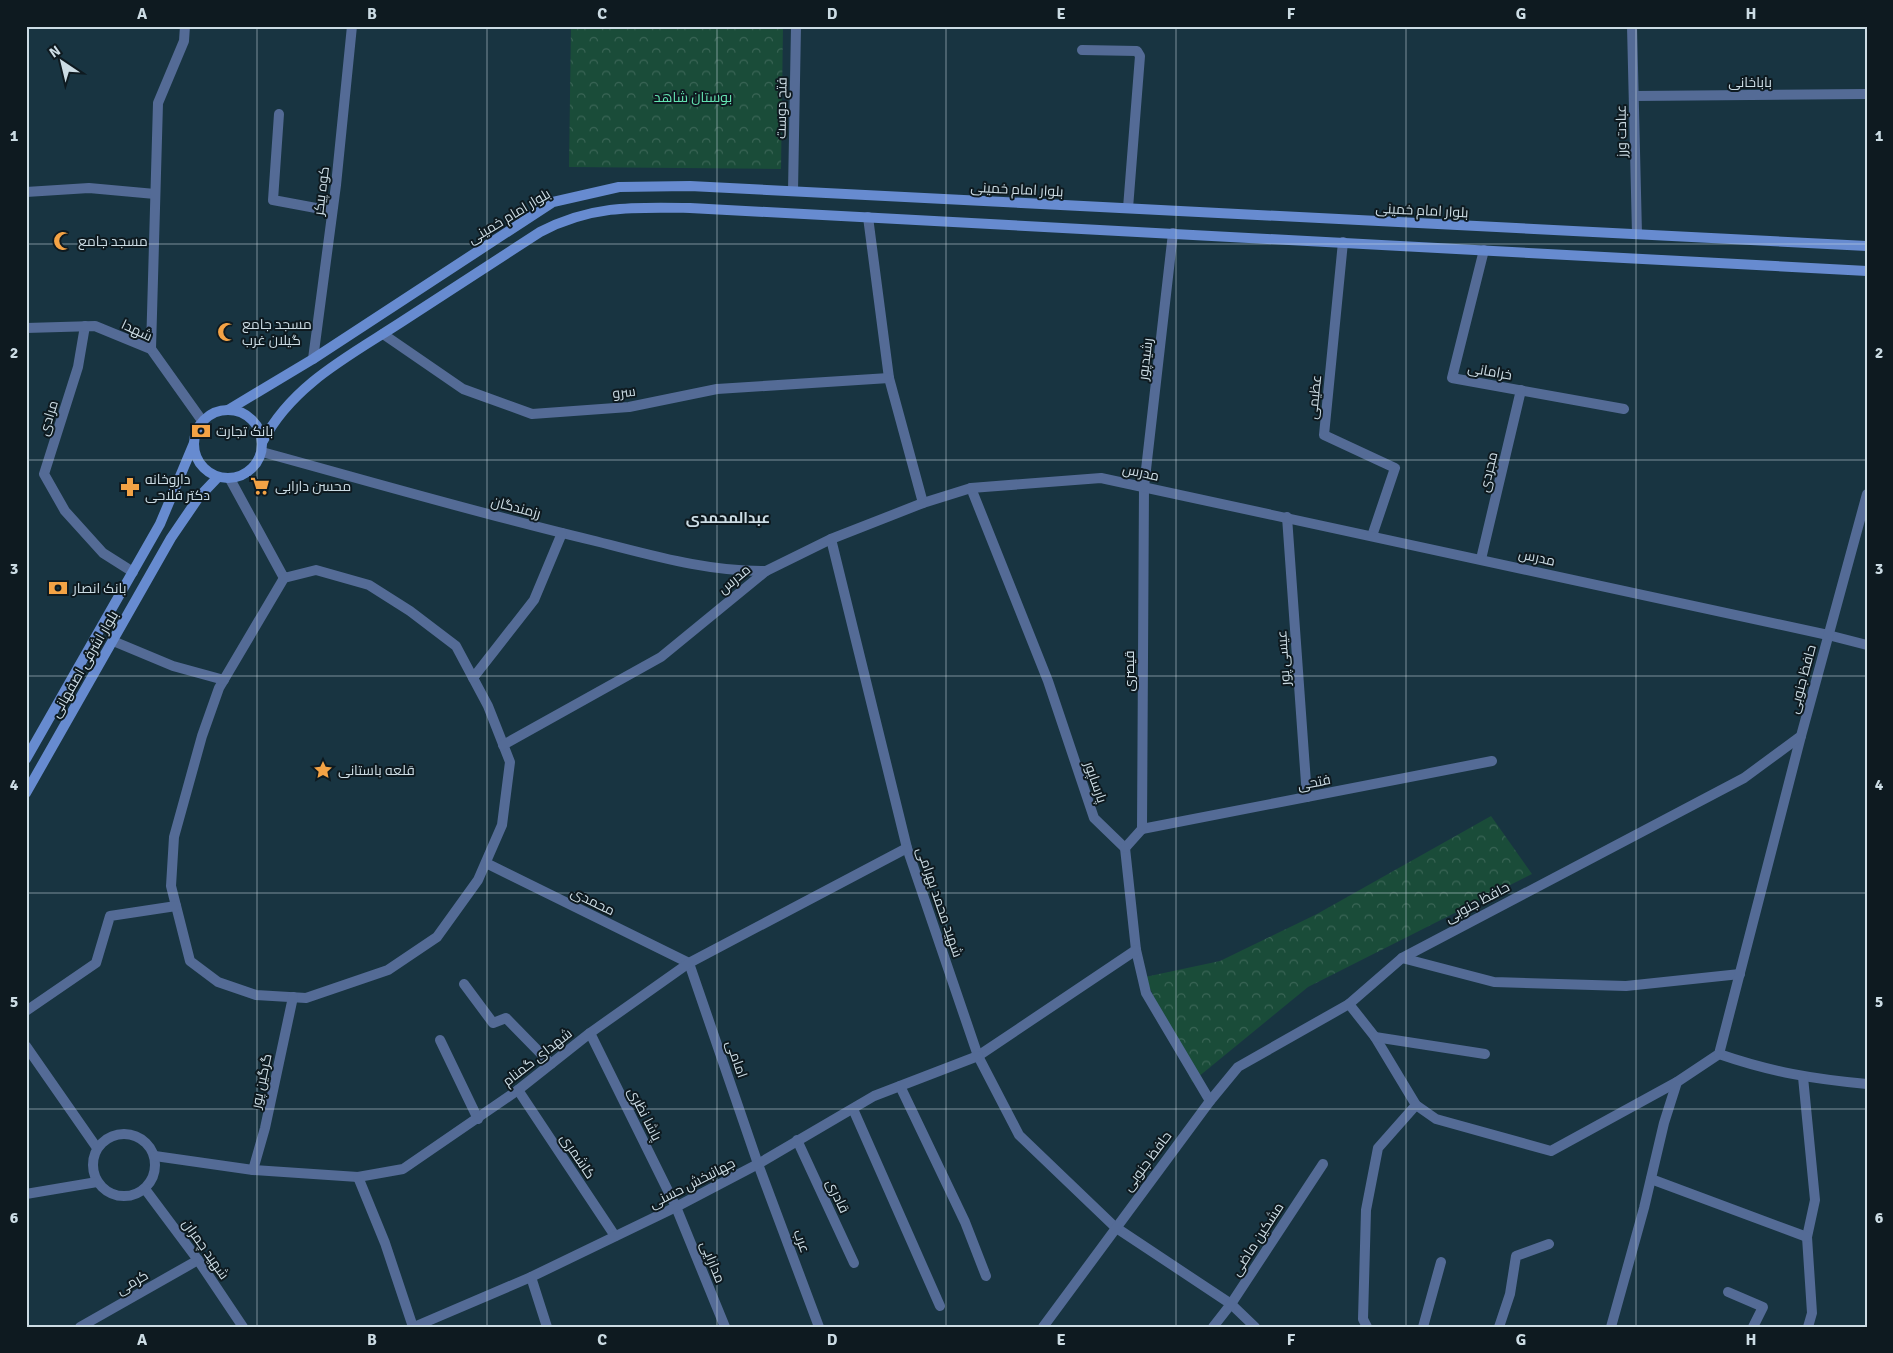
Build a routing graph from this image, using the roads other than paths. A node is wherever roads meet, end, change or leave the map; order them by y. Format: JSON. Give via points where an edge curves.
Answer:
{"nodes":[{"id":1,"x":185,"y":26,"type":"edge"},
{"id":2,"x":352,"y":26,"type":"edge"},
{"id":3,"x":796,"y":26,"type":"edge"},
{"id":4,"x":1632,"y":26,"type":"edge"},
{"id":5,"x":1082,"y":50,"type":"dead end"},
{"id":6,"x":1867,"y":94,"type":"edge"},
{"id":7,"x":1634,"y":96,"type":"junction"},
{"id":8,"x":280,"y":114,"type":"dead end"},
{"id":9,"x":793,"y":191,"type":"junction"},
{"id":10,"x":26,"y":192,"type":"edge"},
{"id":11,"x":155,"y":194,"type":"junction"},
{"id":12,"x":1128,"y":208,"type":"junction"},
{"id":13,"x":332,"y":210,"type":"junction"},
{"id":14,"x":868,"y":217,"type":"junction"},
{"id":15,"x":1173,"y":233,"type":"junction"},
{"id":16,"x":1637,"y":234,"type":"junction"},
{"id":17,"x":1343,"y":242,"type":"junction"},
{"id":18,"x":1867,"y":246,"type":"edge"},
{"id":19,"x":1484,"y":250,"type":"junction"},
{"id":20,"x":1867,"y":271,"type":"edge"},
{"id":21,"x":85,"y":326,"type":"junction"},
{"id":22,"x":26,"y":328,"type":"edge"},
{"id":23,"x":383,"y":334,"type":"junction"},
{"id":24,"x":151,"y":349,"type":"junction"},
{"id":25,"x":313,"y":359,"type":"junction"},
{"id":26,"x":889,"y":378,"type":"junction"},
{"id":27,"x":1521,"y":390,"type":"junction"},
{"id":28,"x":1624,"y":409,"type":"dead end"},
{"id":29,"x":228,"y":410,"type":"junction"},
{"id":30,"x":203,"y":422,"type":"junction"},
{"id":31,"x":263,"y":441,"type":"junction"},
{"id":32,"x":194,"y":443,"type":"junction"},
{"id":33,"x":262,"y":452,"type":"junction"},
{"id":34,"x":218,"y":477,"type":"junction"},
{"id":35,"x":230,"y":479,"type":"junction"},
{"id":36,"x":1144,"y":487,"type":"junction"},
{"id":37,"x":971,"y":488,"type":"junction"},
{"id":38,"x":1867,"y":494,"type":"edge"},
{"id":39,"x":923,"y":503,"type":"junction"},
{"id":40,"x":1287,"y":517,"type":"junction"},
{"id":41,"x":562,"y":533,"type":"junction"},
{"id":42,"x":1372,"y":536,"type":"junction"},
{"id":43,"x":831,"y":539,"type":"junction"},
{"id":44,"x":1481,"y":559,"type":"junction"},
{"id":45,"x":766,"y":571,"type":"junction"},
{"id":46,"x":132,"y":572,"type":"junction"},
{"id":47,"x":284,"y":578,"type":"junction"},
{"id":48,"x":1828,"y":635,"type":"junction"},
{"id":49,"x":113,"y":641,"type":"junction"},
{"id":50,"x":1867,"y":645,"type":"edge"},
{"id":51,"x":473,"y":678,"type":"junction"},
{"id":52,"x":224,"y":680,"type":"junction"},
{"id":53,"x":1801,"y":736,"type":"junction"},
{"id":54,"x":503,"y":745,"type":"junction"},
{"id":55,"x":28,"y":753,"type":"edge"},
{"id":56,"x":1492,"y":761,"type":"dead end"},
{"id":57,"x":26,"y":793,"type":"edge"},
{"id":58,"x":1307,"y":797,"type":"junction"},
{"id":59,"x":1142,"y":829,"type":"junction"},
{"id":60,"x":907,"y":848,"type":"junction"},
{"id":61,"x":1125,"y":848,"type":"junction"},
{"id":62,"x":486,"y":863,"type":"junction"},
{"id":63,"x":176,"y":906,"type":"junction"},
{"id":64,"x":1136,"y":950,"type":"junction"},
{"id":65,"x":1402,"y":958,"type":"junction"},
{"id":66,"x":689,"y":963,"type":"junction"},
{"id":67,"x":1740,"y":974,"type":"junction"},
{"id":68,"x":464,"y":984,"type":"dead end"},
{"id":69,"x":293,"y":998,"type":"junction"},
{"id":70,"x":1349,"y":1004,"type":"junction"},
{"id":71,"x":26,"y":1011,"type":"edge"},
{"id":72,"x":590,"y":1033,"type":"junction"},
{"id":73,"x":1375,"y":1037,"type":"junction"},
{"id":74,"x":440,"y":1040,"type":"dead end"},
{"id":75,"x":26,"y":1046,"type":"edge"},
{"id":76,"x":1485,"y":1054,"type":"dead end"},
{"id":77,"x":1719,"y":1054,"type":"junction"},
{"id":78,"x":978,"y":1056,"type":"junction"},
{"id":79,"x":551,"y":1064,"type":"junction"},
{"id":80,"x":1804,"y":1078,"type":"junction"},
{"id":81,"x":1677,"y":1082,"type":"junction"},
{"id":82,"x":1867,"y":1084,"type":"edge"},
{"id":83,"x":900,"y":1086,"type":"junction"},
{"id":84,"x":518,"y":1090,"type":"junction"},
{"id":85,"x":1210,"y":1101,"type":"junction"},
{"id":86,"x":1416,"y":1104,"type":"junction"},
{"id":87,"x":853,"y":1108,"type":"junction"},
{"id":88,"x":478,"y":1119,"type":"junction"},
{"id":89,"x":796,"y":1140,"type":"junction"},
{"id":90,"x":97,"y":1148,"type":"junction"},
{"id":91,"x":155,"y":1156,"type":"junction"},
{"id":92,"x":758,"y":1164,"type":"junction"},
{"id":93,"x":1322,"y":1164,"type":"dead end"},
{"id":94,"x":253,"y":1170,"type":"junction"},
{"id":95,"x":358,"y":1177,"type":"junction"},
{"id":96,"x":1651,"y":1179,"type":"junction"},
{"id":97,"x":97,"y":1182,"type":"junction"},
{"id":98,"x":145,"y":1189,"type":"junction"},
{"id":99,"x":26,"y":1194,"type":"edge"},
{"id":100,"x":676,"y":1207,"type":"junction"},
{"id":101,"x":1115,"y":1228,"type":"junction"},
{"id":102,"x":615,"y":1236,"type":"junction"},
{"id":103,"x":1807,"y":1237,"type":"junction"},
{"id":104,"x":1549,"y":1244,"type":"dead end"},
{"id":105,"x":198,"y":1260,"type":"junction"},
{"id":106,"x":1441,"y":1262,"type":"dead end"},
{"id":107,"x":854,"y":1263,"type":"dead end"},
{"id":108,"x":986,"y":1276,"type":"dead end"},
{"id":109,"x":531,"y":1277,"type":"junction"},
{"id":110,"x":1728,"y":1292,"type":"dead end"},
{"id":111,"x":1231,"y":1304,"type":"junction"},
{"id":112,"x":940,"y":1306,"type":"dead end"},
{"id":113,"x":80,"y":1327,"type":"edge"},
{"id":114,"x":243,"y":1327,"type":"edge"},
{"id":115,"x":414,"y":1327,"type":"edge"},
{"id":116,"x":548,"y":1327,"type":"edge"},
{"id":117,"x":725,"y":1327,"type":"edge"},
{"id":118,"x":819,"y":1327,"type":"edge"},
{"id":119,"x":1043,"y":1327,"type":"edge"},
{"id":120,"x":1213,"y":1327,"type":"edge"},
{"id":121,"x":1255,"y":1327,"type":"edge"},
{"id":122,"x":1367,"y":1327,"type":"edge"},
{"id":123,"x":1423,"y":1327,"type":"edge"},
{"id":124,"x":1499,"y":1327,"type":"edge"},
{"id":125,"x":1611,"y":1327,"type":"edge"},
{"id":126,"x":1753,"y":1327,"type":"edge"},
{"id":127,"x":1808,"y":1327,"type":"edge"}],
"edges":[{"from":1,"to":11,"type":"street","via":[[184,40],[158,103]]},
{"from":2,"to":13,"type":"street","name":"کوه پیکر"},
{"from":3,"to":9,"type":"street","name":"فتح دوست"},
{"from":4,"to":7,"type":"street","name":"عبادت ورز"},
{"from":5,"to":12,"type":"street","via":[[1137,51],[1140,56]]},
{"from":6,"to":7,"type":"street","name":"باباخانی"},
{"from":7,"to":16,"type":"street","name":"عبادت ورز"},
{"from":8,"to":13,"type":"street","via":[[273,200]]},
{"from":9,"to":12,"type":"main road","name":"بلوار امام خمینی"},
{"from":9,"to":25,"type":"main road","name":"بلوار امام خمینی","via":[[690,186],[619,187],[553,202]]},
{"from":10,"to":11,"type":"street","via":[[89,188]]},
{"from":11,"to":24,"type":"street"},
{"from":12,"to":16,"type":"main road","name":"بلوار امام خمینی"},
{"from":13,"to":25,"type":"street","name":"کوه پیکر"},
{"from":14,"to":15,"type":"main road"},
{"from":14,"to":23,"type":"main road","via":[[623,207],[587,214],[540,232]]},
{"from":14,"to":26,"type":"street"},
{"from":15,"to":17,"type":"main road"},
{"from":15,"to":36,"type":"street","name":"رشیدپور"},
{"from":16,"to":18,"type":"main road","name":"بلوار امام خمینی"},
{"from":17,"to":19,"type":"main road"},
{"from":17,"to":42,"type":"street","name":"عظیمی","via":[[1324,435],[1395,468]]},
{"from":19,"to":20,"type":"main road"},
{"from":19,"to":27,"type":"street","name":"خرامانی","via":[[1452,378]]},
{"from":21,"to":22,"type":"street","name":"شهدا"},
{"from":21,"to":24,"type":"street","name":"شهدا","via":[[95,326]]},
{"from":21,"to":46,"type":"street","name":"مرادی","via":[[78,367],[44,474],[65,511],[103,553]]},
{"from":23,"to":26,"type":"street","name":"سرو","via":[[463,389],[532,414],[629,407],[717,389]]},
{"from":23,"to":31,"type":"main road","via":[[299,392],[272,422]]},
{"from":24,"to":30,"type":"street","name":"شهدا"},
{"from":25,"to":29,"type":"main road","name":"بلوار امام خمینی"},
{"from":26,"to":39,"type":"street"},
{"from":27,"to":28,"type":"street","name":"خرامانی"},
{"from":27,"to":44,"type":"street","name":"مجردی"},
{"from":29,"to":30,"type":"main road"},
{"from":29,"to":31,"type":"main road","via":[[248,415],[258,427]]},
{"from":30,"to":32,"type":"main road"},
{"from":31,"to":33,"type":"main road"},
{"from":32,"to":34,"type":"main road","via":[[200,464]]},
{"from":32,"to":46,"type":"main road","name":"بلوار اشرفی اصفهانی","via":[[160,524]]},
{"from":33,"to":35,"type":"main road","via":[[250,471]]},
{"from":33,"to":41,"type":"street","name":"رزمندگان"},
{"from":34,"to":35,"type":"main road"},
{"from":34,"to":49,"type":"main road","name":"بلوار اشرفی اصفهانی","via":[[199,497],[171,538]]},
{"from":35,"to":47,"type":"street"},
{"from":36,"to":37,"type":"street","name":"مدرس","via":[[1101,478]]},
{"from":36,"to":40,"type":"street","name":"مدرس"},
{"from":36,"to":59,"type":"street","name":"قیصری"},
{"from":37,"to":39,"type":"street","name":"مدرس"},
{"from":37,"to":61,"type":"street","name":"پارساپور","via":[[1048,681],[1094,818]]},
{"from":38,"to":48,"type":"street","name":"حافظ جنوبی"},
{"from":39,"to":43,"type":"street","name":"مدرس"},
{"from":40,"to":42,"type":"street","name":"مدرس"},
{"from":40,"to":58,"type":"street","name":"عیسی پور"},
{"from":41,"to":45,"type":"street","name":"رزمندگان","via":[[680,562],[736,572]]},
{"from":41,"to":51,"type":"street","via":[[534,600]]},
{"from":42,"to":44,"type":"street","name":"مدرس"},
{"from":43,"to":45,"type":"street","name":"مدرس"},
{"from":43,"to":60,"type":"street","name":"شهید محمد بهرامی"},
{"from":44,"to":48,"type":"street","name":"مدرس"},
{"from":45,"to":54,"type":"street","name":"مدرس","via":[[661,656]]},
{"from":46,"to":55,"type":"main road","name":"بلوار اشرفی اصفهانی"},
{"from":47,"to":51,"type":"street","via":[[316,570],[369,584],[456,646]]},
{"from":47,"to":52,"type":"street"},
{"from":48,"to":50,"type":"street","name":"مدرس"},
{"from":48,"to":53,"type":"street","name":"حافظ جنوبی"},
{"from":49,"to":52,"type":"street","via":[[174,666]]},
{"from":49,"to":57,"type":"main road","name":"بلوار اشرفی اصفهانی"},
{"from":51,"to":54,"type":"street"},
{"from":52,"to":63,"type":"street","via":[[202,736],[174,837],[171,886]]},
{"from":53,"to":65,"type":"street","name":"حافظ جنوبی","via":[[1744,778]]},
{"from":53,"to":67,"type":"street"},
{"from":54,"to":62,"type":"street","via":[[510,762],[502,826]]},
{"from":56,"to":58,"type":"street","name":"فتحی"},
{"from":58,"to":59,"type":"street","name":"فتحی"},
{"from":59,"to":61,"type":"street"},
{"from":60,"to":66,"type":"street","name":"شهدای گمنام"},
{"from":60,"to":78,"type":"street","name":"شهید محمد بهرامی"},
{"from":61,"to":64,"type":"street"},
{"from":62,"to":66,"type":"street","name":"محمدی"},
{"from":62,"to":69,"type":"street","via":[[478,880],[437,937],[388,970],[306,998]]},
{"from":63,"to":69,"type":"street","via":[[190,961],[218,982],[256,996]]},
{"from":63,"to":71,"type":"street","via":[[110,916],[96,963]]},
{"from":64,"to":78,"type":"street","name":"جهانبخش حسنی"},
{"from":64,"to":85,"type":"street","via":[[1146,993]]},
{"from":65,"to":67,"type":"street","via":[[1494,982],[1626,986]]},
{"from":65,"to":70,"type":"street","name":"حافظ جنوبی"},
{"from":66,"to":72,"type":"street","name":"شهدای گمنام"},
{"from":66,"to":92,"type":"street","name":"امامی"},
{"from":67,"to":77,"type":"street"},
{"from":68,"to":79,"type":"street","via":[[493,1023],[506,1018]]},
{"from":69,"to":94,"type":"street","name":"گرگین پور"},
{"from":70,"to":73,"type":"street"},
{"from":70,"to":85,"type":"street","name":"حافظ جنوبی","via":[[1238,1066]]},
{"from":72,"to":79,"type":"street","name":"شهدای گمنام"},
{"from":72,"to":100,"type":"street","name":"پاشا نظری"},
{"from":73,"to":76,"type":"street"},
{"from":73,"to":86,"type":"street"},
{"from":74,"to":88,"type":"street"},
{"from":75,"to":90,"type":"street"},
{"from":77,"to":80,"type":"street"},
{"from":77,"to":81,"type":"street"},
{"from":78,"to":83,"type":"street","name":"جهانبخش حسنی"},
{"from":78,"to":101,"type":"street","name":"شهید محمد بهرامی","via":[[1019,1135]]},
{"from":79,"to":84,"type":"street","name":"شهدای گمنام"},
{"from":80,"to":82,"type":"street"},
{"from":80,"to":103,"type":"street","via":[[1815,1200]]},
{"from":81,"to":86,"type":"street","via":[[1551,1151],[1436,1119]]},
{"from":81,"to":96,"type":"street"},
{"from":83,"to":87,"type":"street","name":"جهانبخش حسنی"},
{"from":83,"to":108,"type":"street","via":[[965,1222]]},
{"from":84,"to":88,"type":"street","name":"شهدای گمنام"},
{"from":84,"to":102,"type":"street","name":"کاشمری"},
{"from":85,"to":101,"type":"street","name":"حافظ جنوبی"},
{"from":86,"to":122,"type":"street","via":[[1378,1148],[1366,1210],[1363,1319]]},
{"from":87,"to":89,"type":"street","name":"جهانبخش حسنی"},
{"from":87,"to":112,"type":"street"},
{"from":88,"to":95,"type":"street","name":"شهدای گمنام","via":[[403,1169]]},
{"from":89,"to":92,"type":"street","name":"جهانبخش حسنی"},
{"from":89,"to":107,"type":"street","name":"قادری"},
{"from":90,"to":91,"type":"street","via":[[111,1136],[129,1133],[145,1140]]},
{"from":90,"to":97,"type":"street","via":[[92,1165]]},
{"from":91,"to":94,"type":"street","name":"شهدای گمنام"},
{"from":91,"to":98,"type":"street","via":[[155,1174]]},
{"from":92,"to":100,"type":"street","name":"جهانبخش حسنی"},
{"from":92,"to":118,"type":"street","name":"عرب"},
{"from":93,"to":111,"type":"street","name":"مشکین ماضی"},
{"from":94,"to":95,"type":"street","name":"شهدای گمنام"},
{"from":95,"to":115,"type":"street"},
{"from":96,"to":103,"type":"street"},
{"from":96,"to":125,"type":"street"},
{"from":97,"to":98,"type":"street","via":[[111,1194],[129,1196]]},
{"from":97,"to":99,"type":"street"},
{"from":98,"to":105,"type":"street","name":"شهید چمران"},
{"from":100,"to":102,"type":"street","name":"جهانبخش حسنی"},
{"from":100,"to":117,"type":"street","name":"مدارایی"},
{"from":101,"to":111,"type":"street","name":"شهید محمد بهرامی"},
{"from":101,"to":119,"type":"street","name":"حافظ جنوبی"},
{"from":102,"to":109,"type":"street","name":"جهانبخش حسنی"},
{"from":103,"to":127,"type":"street","via":[[1812,1313]]},
{"from":104,"to":124,"type":"street","via":[[1516,1256],[1510,1294]]},
{"from":105,"to":113,"type":"street","name":"کرمی"},
{"from":105,"to":114,"type":"street","name":"شهید چمران"},
{"from":106,"to":123,"type":"street"},
{"from":109,"to":115,"type":"street","name":"جهانبخش حسنی"},
{"from":109,"to":116,"type":"street"},
{"from":110,"to":126,"type":"street","via":[[1763,1307]]},
{"from":111,"to":120,"type":"street","name":"مشکین ماضی"},
{"from":111,"to":121,"type":"street","name":"شهید محمد بهرامی"}]}
